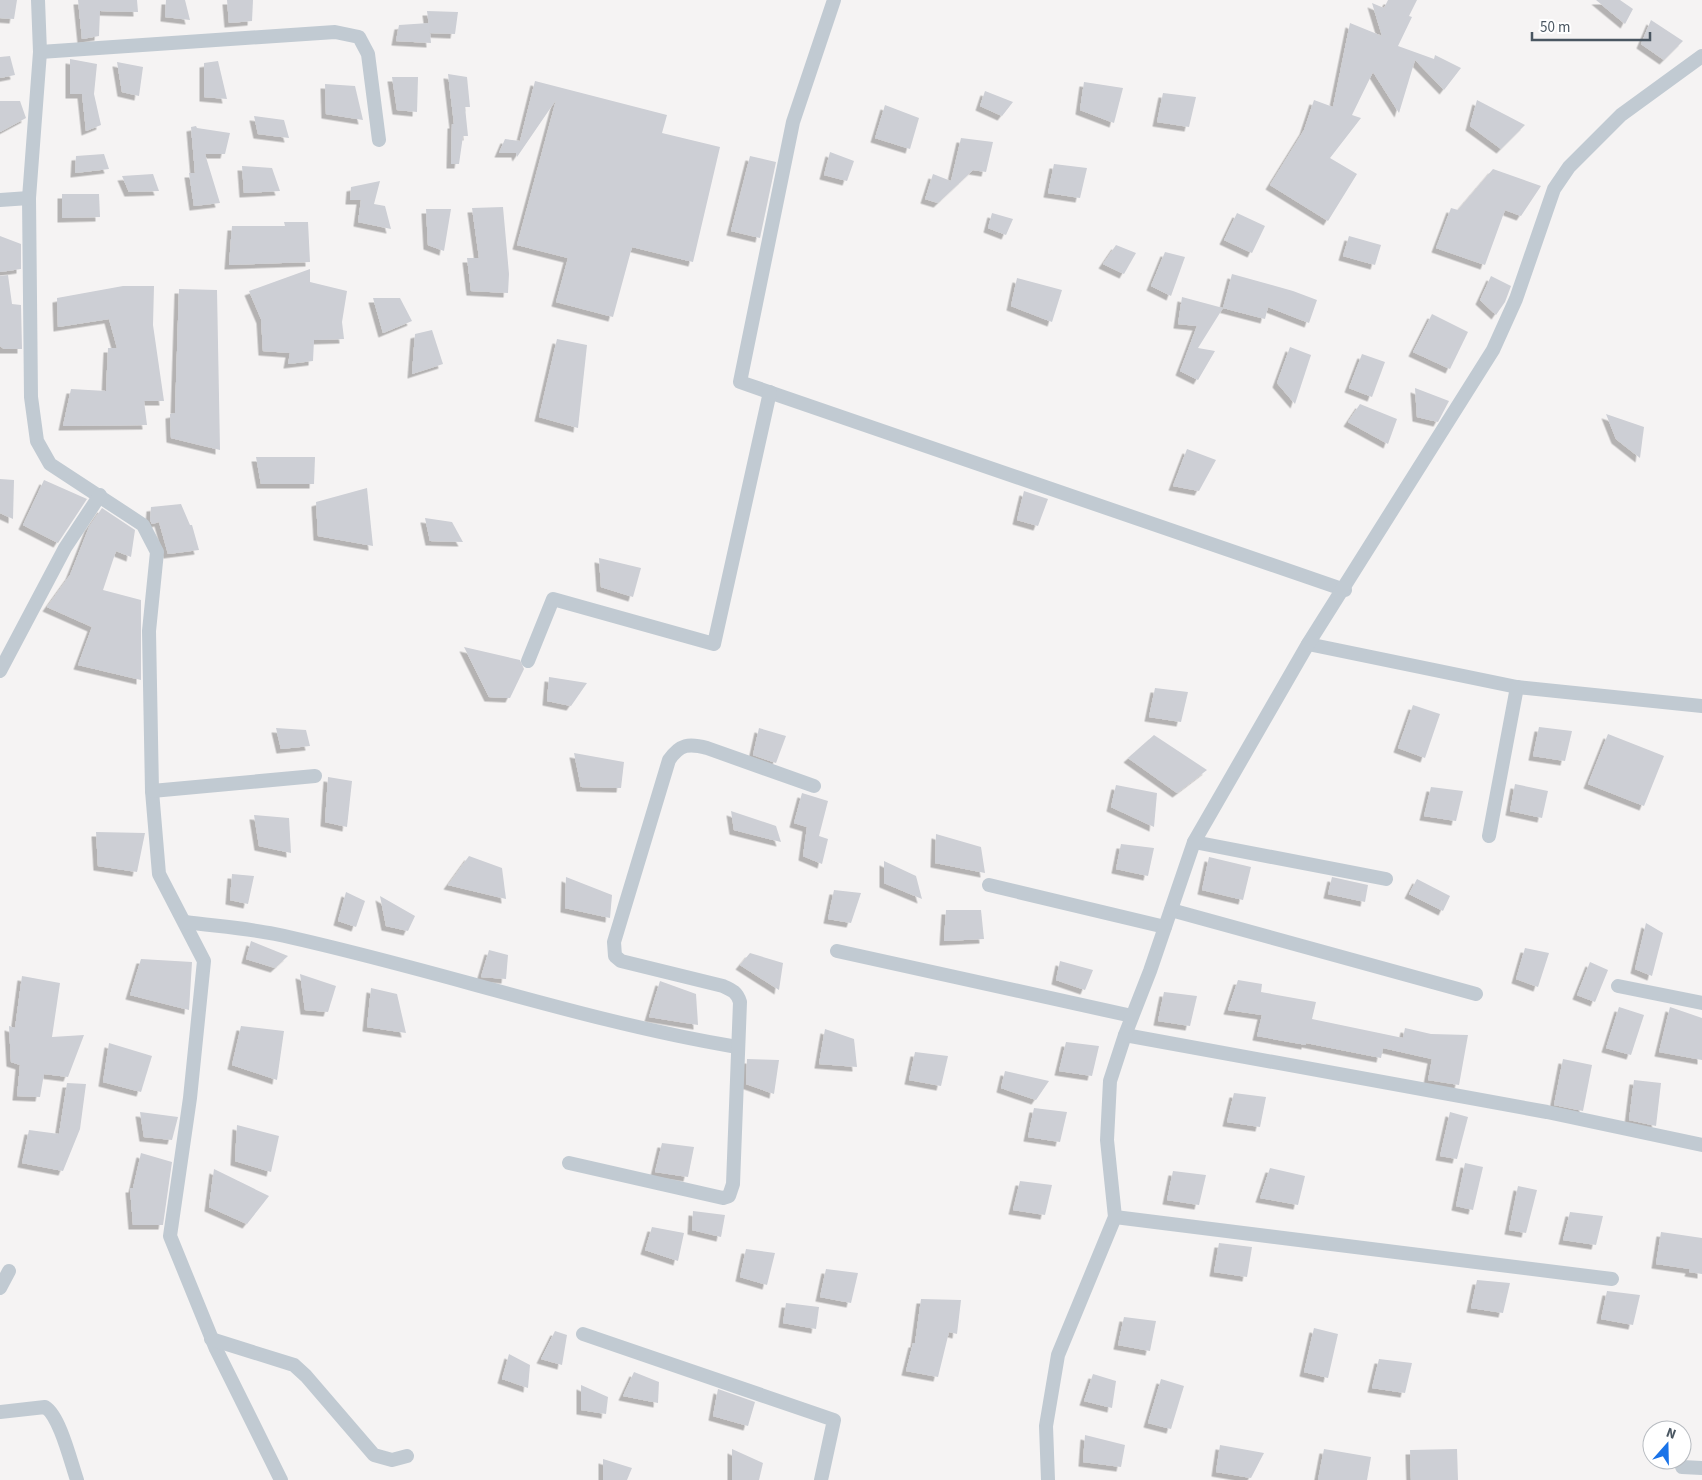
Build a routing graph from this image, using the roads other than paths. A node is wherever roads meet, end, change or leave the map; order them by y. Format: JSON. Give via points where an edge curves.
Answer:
{"nodes":[{"id":1,"x":38,"y":0,"type":"edge"},
{"id":2,"x":834,"y":0,"type":"edge"},
{"id":3,"x":40,"y":52,"type":"junction"},
{"id":4,"x":1702,"y":56,"type":"edge"},
{"id":5,"x":379,"y":140,"type":"dead end"},
{"id":6,"x":28,"y":198,"type":"junction"},
{"id":7,"x":0,"y":200,"type":"edge"},
{"id":8,"x":770,"y":392,"type":"junction"},
{"id":9,"x":100,"y":495,"type":"junction"},
{"id":10,"x":1345,"y":590,"type":"junction"},
{"id":11,"x":1308,"y":644,"type":"junction"},
{"id":12,"x":528,"y":661,"type":"dead end"},
{"id":13,"x":0,"y":671,"type":"edge"},
{"id":14,"x":1516,"y":687,"type":"junction"},
{"id":15,"x":1702,"y":706,"type":"edge"},
{"id":16,"x":315,"y":776,"type":"dead end"},
{"id":17,"x":814,"y":786,"type":"dead end"},
{"id":18,"x":152,"y":791,"type":"junction"},
{"id":19,"x":1489,"y":836,"type":"dead end"},
{"id":20,"x":1194,"y":842,"type":"junction"},
{"id":21,"x":1386,"y":879,"type":"dead end"},
{"id":22,"x":989,"y":885,"type":"dead end"},
{"id":23,"x":1171,"y":910,"type":"junction"},
{"id":24,"x":185,"y":922,"type":"junction"},
{"id":25,"x":1165,"y":926,"type":"junction"},
{"id":26,"x":837,"y":951,"type":"dead end"},
{"id":27,"x":1618,"y":986,"type":"dead end"},
{"id":28,"x":1476,"y":994,"type":"dead end"},
{"id":29,"x":1702,"y":1003,"type":"edge"},
{"id":30,"x":1132,"y":1016,"type":"junction"},
{"id":31,"x":1125,"y":1035,"type":"junction"},
{"id":32,"x":737,"y":1047,"type":"junction"},
{"id":33,"x":1702,"y":1145,"type":"edge"},
{"id":34,"x":570,"y":1163,"type":"dead end"},
{"id":35,"x":1115,"y":1217,"type":"junction"},
{"id":36,"x":9,"y":1271,"type":"dead end"},
{"id":37,"x":1612,"y":1279,"type":"dead end"},
{"id":38,"x":0,"y":1288,"type":"edge"},
{"id":39,"x":583,"y":1334,"type":"dead end"},
{"id":40,"x":211,"y":1339,"type":"junction"},
{"id":41,"x":0,"y":1412,"type":"edge"},
{"id":42,"x":407,"y":1456,"type":"dead end"},
{"id":43,"x":78,"y":1480,"type":"edge"},
{"id":44,"x":281,"y":1480,"type":"edge"},
{"id":45,"x":821,"y":1480,"type":"edge"},
{"id":46,"x":1048,"y":1480,"type":"edge"}],
"edges":[{"from":1,"to":3,"type":"street"},
{"from":2,"to":8,"type":"street","via":[[793,122],[740,382]]},
{"from":3,"to":5,"type":"street","via":[[335,32],[359,37],[368,54]]},
{"from":3,"to":6,"type":"street"},
{"from":4,"to":10,"type":"street","via":[[1621,115],[1569,167],[1554,189],[1516,299],[1493,350]]},
{"from":6,"to":7,"type":"street"},
{"from":6,"to":9,"type":"street","via":[[31,397],[37,441],[50,464]]},
{"from":8,"to":10,"type":"street"},
{"from":8,"to":12,"type":"street","via":[[714,644],[553,599]]},
{"from":9,"to":13,"type":"street","via":[[65,548]]},
{"from":9,"to":18,"type":"street","via":[[144,525],[157,552],[149,631]]},
{"from":10,"to":11,"type":"street"},
{"from":11,"to":14,"type":"street"},
{"from":11,"to":20,"type":"street"},
{"from":14,"to":15,"type":"street"},
{"from":14,"to":19,"type":"street"},
{"from":16,"to":18,"type":"street"},
{"from":17,"to":32,"type":"street","via":[[700,746],[682,745],[669,760],[614,942],[615,956],[621,961],[736,992],[740,1002]]},
{"from":18,"to":24,"type":"street","via":[[159,874]]},
{"from":20,"to":21,"type":"street"},
{"from":20,"to":23,"type":"street"},
{"from":22,"to":25,"type":"street"},
{"from":23,"to":25,"type":"street"},
{"from":23,"to":28,"type":"street"},
{"from":24,"to":32,"type":"street","via":[[272,933],[683,1038]]},
{"from":24,"to":40,"type":"street","via":[[204,961],[190,1098],[170,1236]]},
{"from":25,"to":30,"type":"street"},
{"from":26,"to":30,"type":"street"},
{"from":27,"to":29,"type":"street"},
{"from":30,"to":31,"type":"street"},
{"from":31,"to":33,"type":"street","via":[[1547,1112]]},
{"from":31,"to":35,"type":"street","via":[[1110,1081],[1107,1140]]},
{"from":32,"to":34,"type":"street","via":[[732,1184],[727,1197]]},
{"from":35,"to":37,"type":"street"},
{"from":35,"to":46,"type":"street","via":[[1058,1355],[1046,1426]]},
{"from":36,"to":38,"type":"street"},
{"from":39,"to":45,"type":"street","via":[[834,1420]]},
{"from":40,"to":42,"type":"street","via":[[294,1365],[374,1456],[392,1460]]},
{"from":40,"to":44,"type":"street"},
{"from":41,"to":43,"type":"street","via":[[48,1409],[55,1418]]}]}
